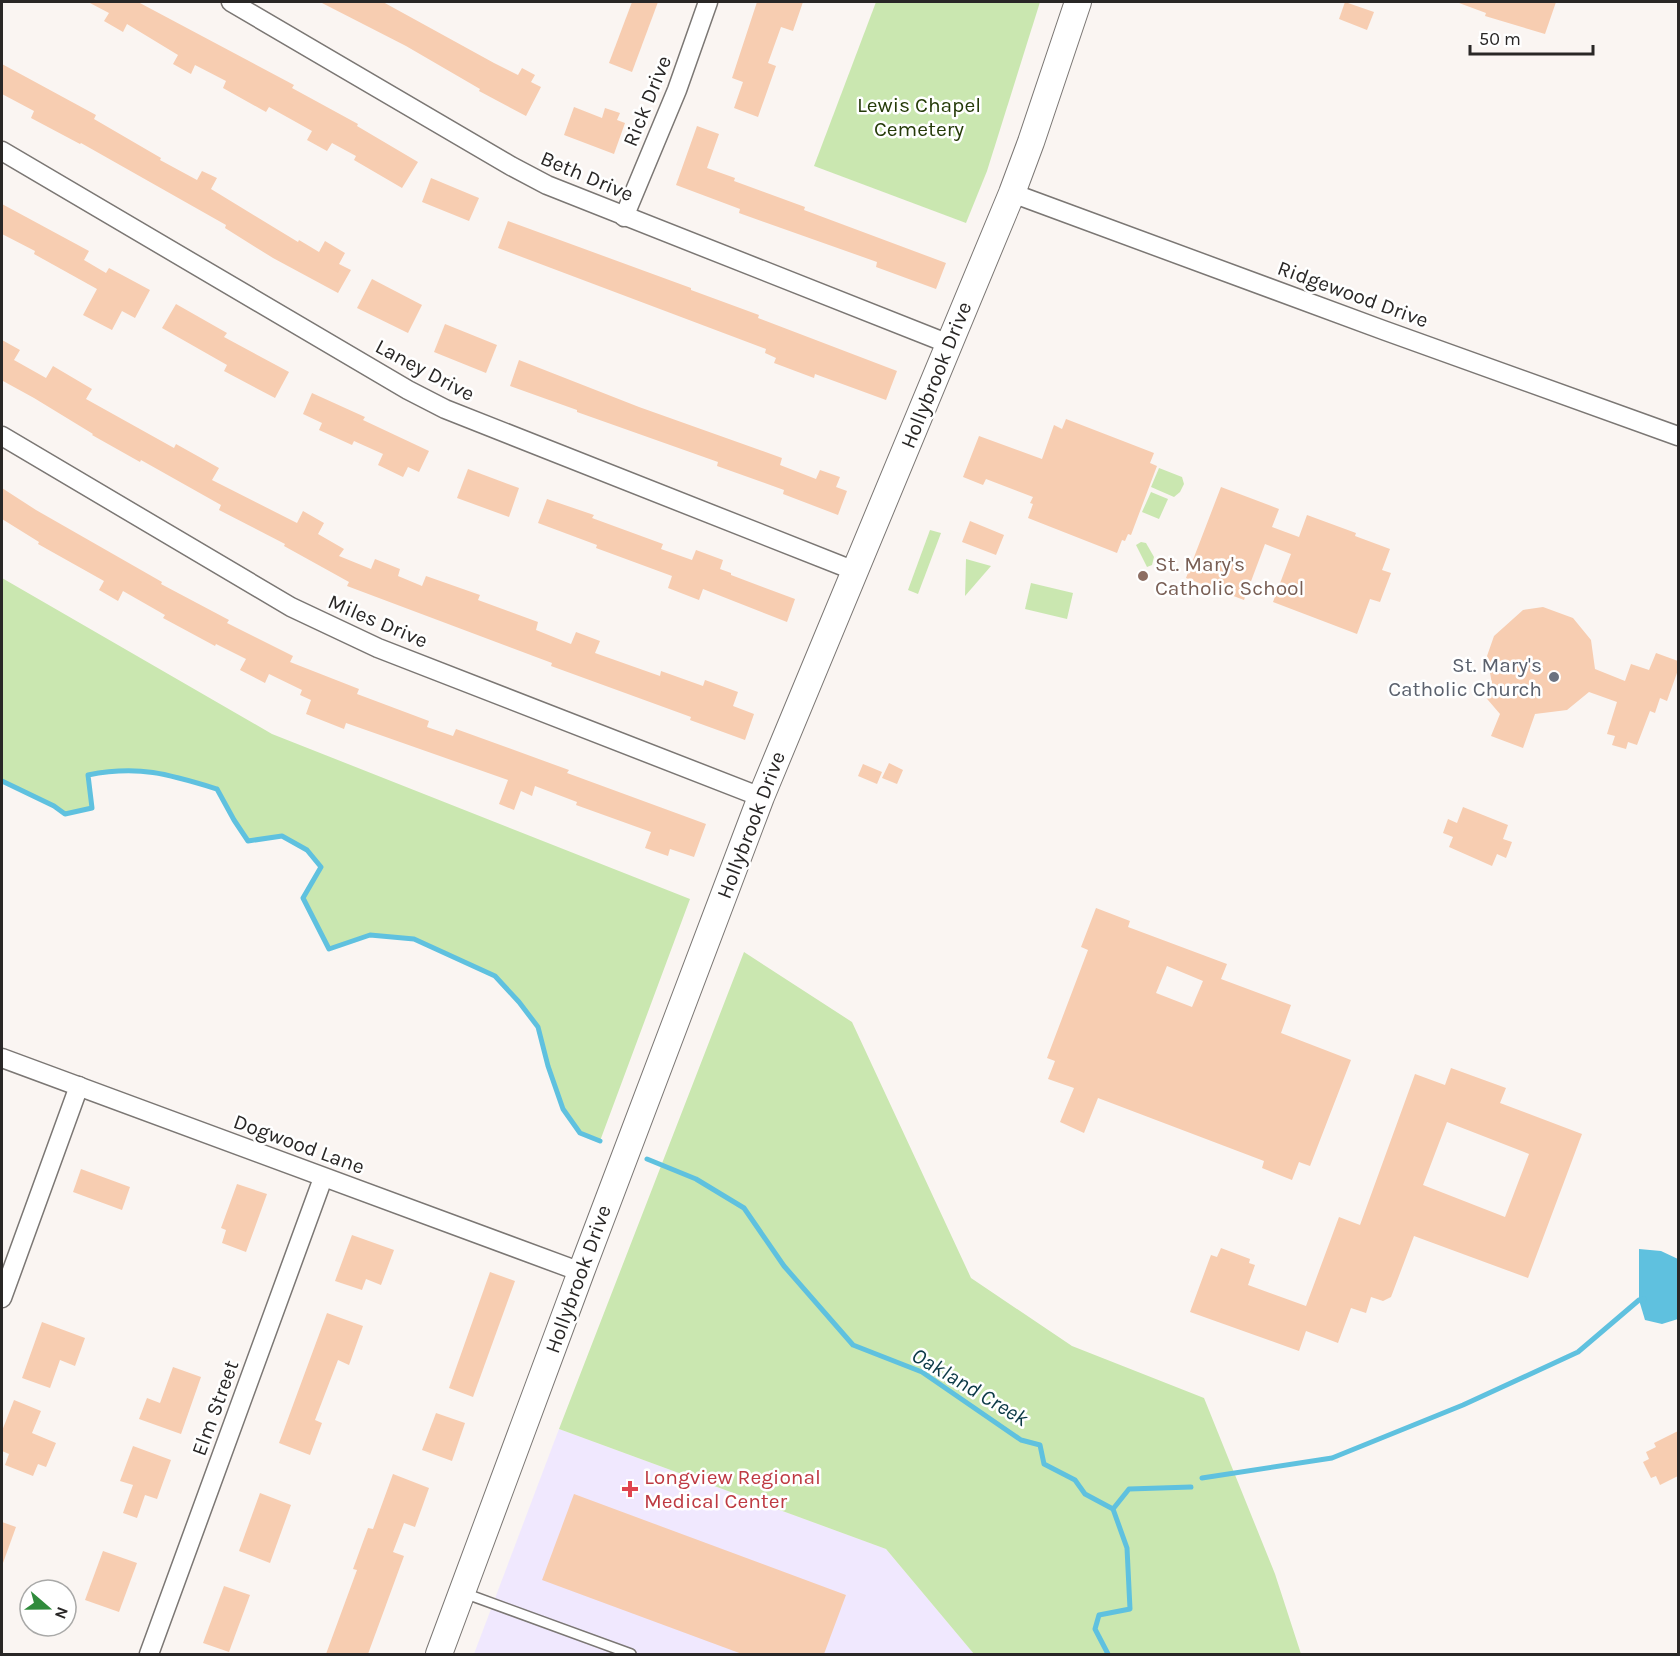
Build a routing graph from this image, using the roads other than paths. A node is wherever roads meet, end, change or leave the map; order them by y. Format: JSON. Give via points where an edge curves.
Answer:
{"nodes":[{"id":1,"x":231,"y":2,"type":"edge"},
{"id":2,"x":708,"y":2,"type":"edge"},
{"id":3,"x":1078,"y":2,"type":"edge"},
{"id":4,"x":2,"y":152,"type":"edge"},
{"id":5,"x":1012,"y":193,"type":"junction"},
{"id":6,"x":624,"y":217,"type":"junction"},
{"id":7,"x":949,"y":344,"type":"junction"},
{"id":8,"x":2,"y":436,"type":"edge"},
{"id":9,"x":1678,"y":436,"type":"edge"},
{"id":10,"x":855,"y":571,"type":"junction"},
{"id":11,"x":761,"y":797,"type":"junction"},
{"id":12,"x":2,"y":1058,"type":"edge"},
{"id":13,"x":79,"y":1086,"type":"junction"},
{"id":14,"x":323,"y":1178,"type":"junction"},
{"id":15,"x":581,"y":1272,"type":"junction"},
{"id":16,"x":2,"y":1298,"type":"edge"},
{"id":17,"x":462,"y":1592,"type":"junction"},
{"id":18,"x":148,"y":1654,"type":"edge"},
{"id":19,"x":439,"y":1654,"type":"edge"},
{"id":20,"x":631,"y":1654,"type":"edge"}],
"edges":[{"from":1,"to":6,"type":"street","name":"Beth Drive","via":[[511,166]]},
{"from":2,"to":6,"type":"street","name":"Rick Drive","via":[[677,90]]},
{"from":3,"to":5,"type":"main road","name":"Hollybrook Drive"},
{"from":4,"to":10,"type":"street","name":"Laney Drive","via":[[445,409]]},
{"from":5,"to":7,"type":"main road","name":"Hollybrook Drive"},
{"from":5,"to":9,"type":"street","name":"Ridgewood Drive"},
{"from":6,"to":7,"type":"street","name":"Beth Drive"},
{"from":7,"to":10,"type":"main road","name":"Hollybrook Drive"},
{"from":8,"to":11,"type":"street","name":"Miles Drive","via":[[291,607],[335,629]]},
{"from":10,"to":11,"type":"main road","name":"Hollybrook Drive"},
{"from":11,"to":15,"type":"main road","name":"Hollybrook Drive"},
{"from":12,"to":13,"type":"street","name":"Dogwood Lane"},
{"from":13,"to":14,"type":"street","name":"Dogwood Lane"},
{"from":13,"to":16,"type":"street"},
{"from":14,"to":15,"type":"street","name":"Dogwood Lane"},
{"from":14,"to":18,"type":"street","name":"Elm Street"},
{"from":15,"to":17,"type":"main road","name":"Hollybrook Drive"},
{"from":17,"to":19,"type":"main road","name":"Hollybrook Drive"},
{"from":17,"to":20,"type":"lane"}]}
